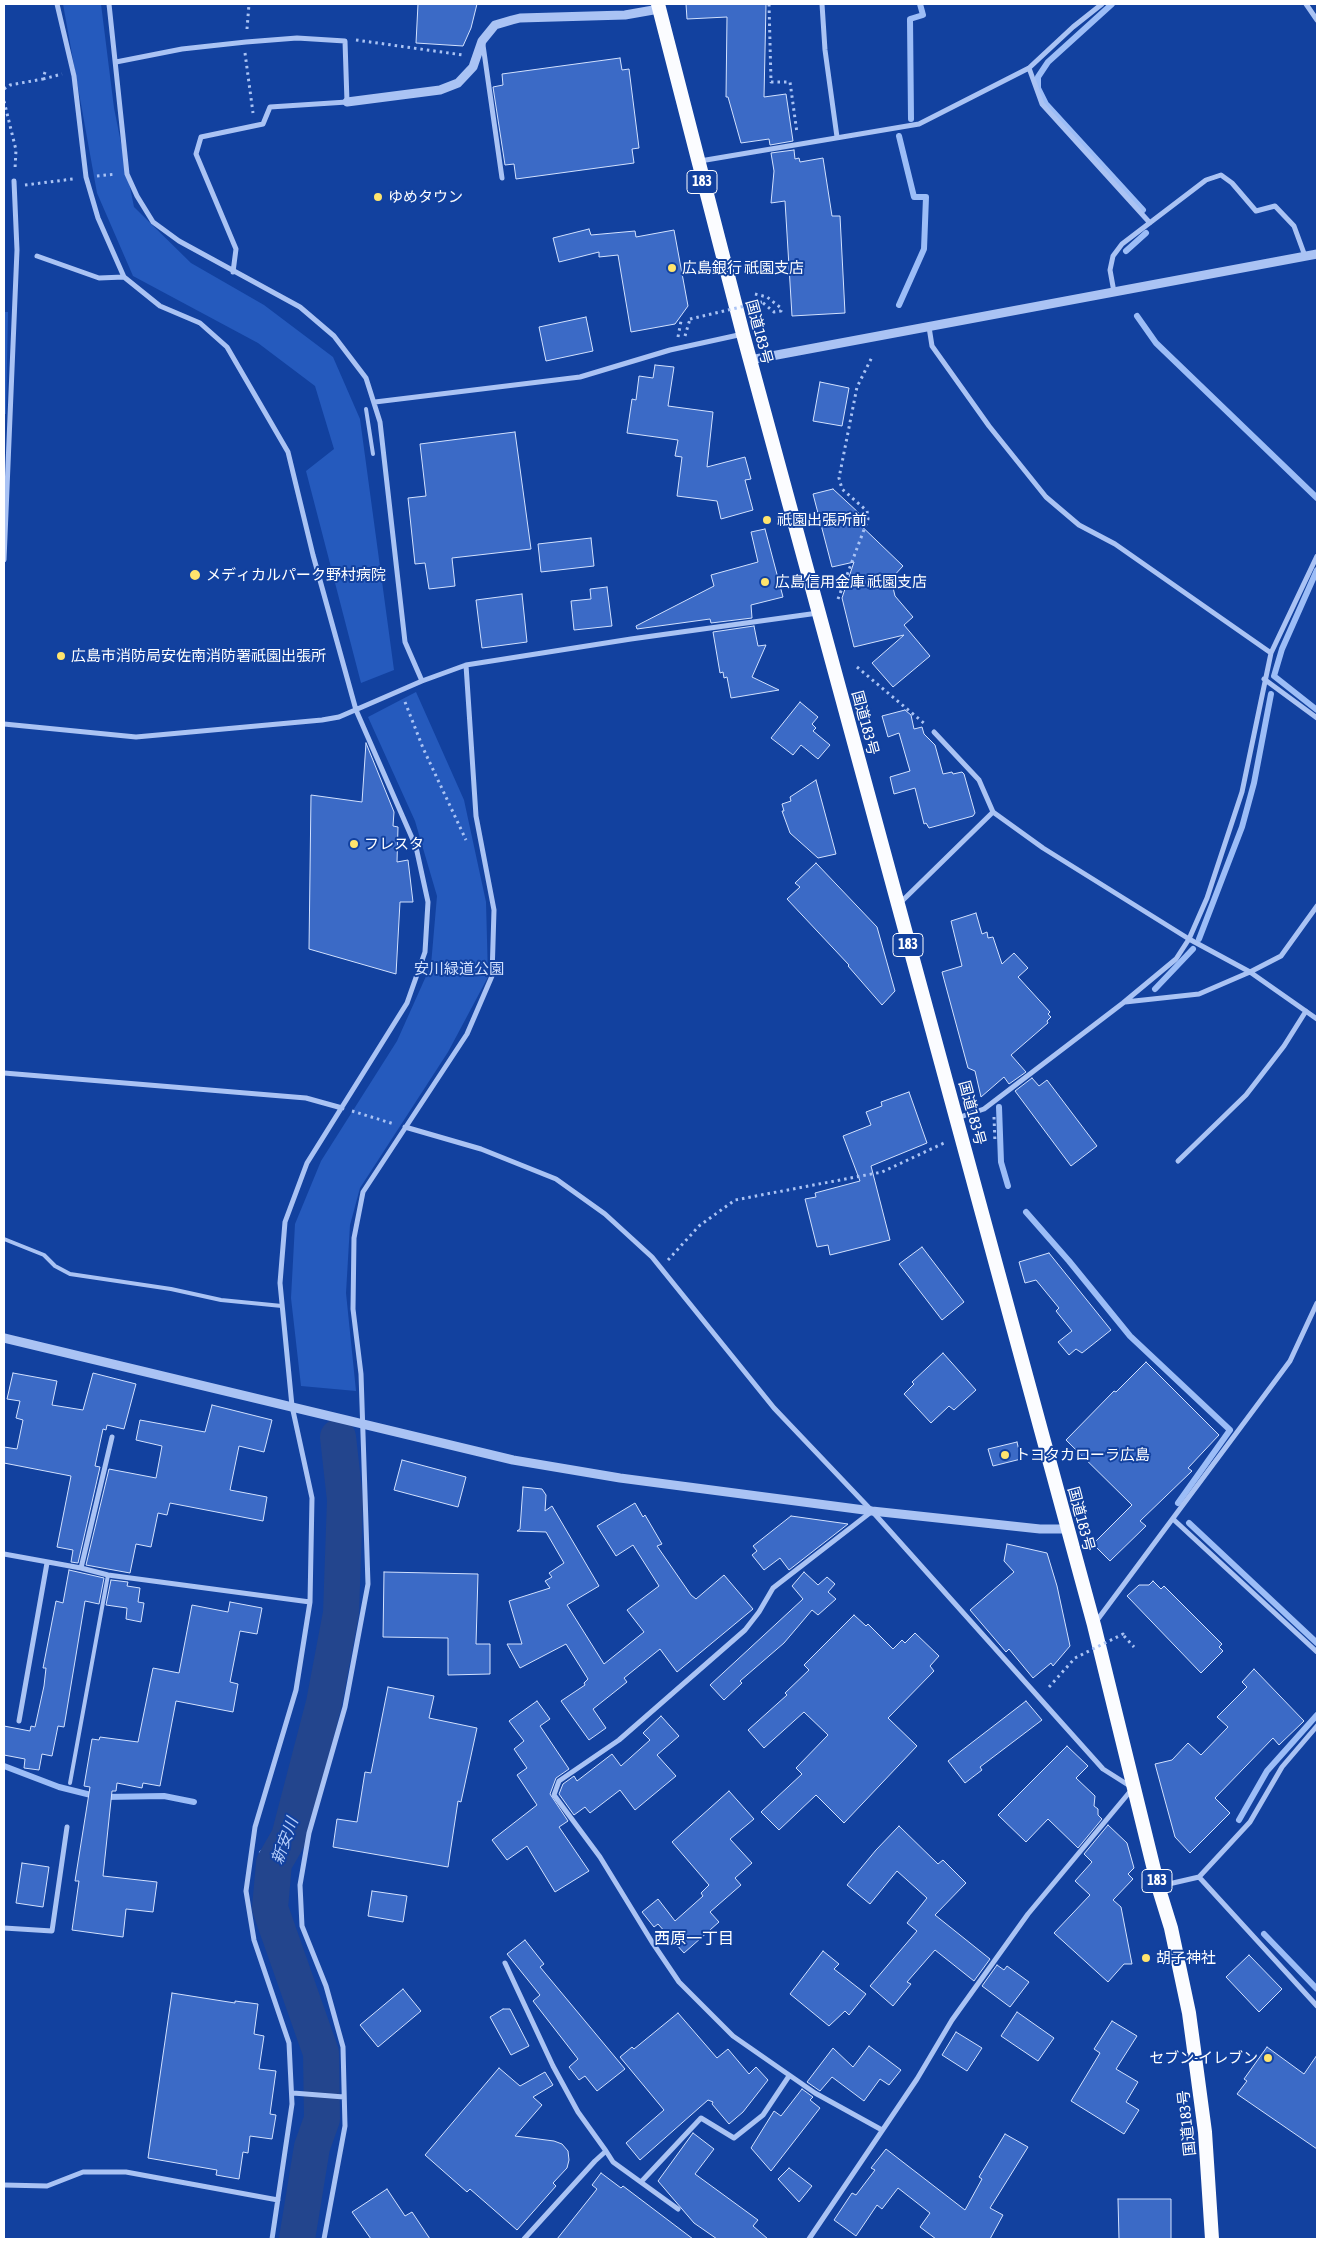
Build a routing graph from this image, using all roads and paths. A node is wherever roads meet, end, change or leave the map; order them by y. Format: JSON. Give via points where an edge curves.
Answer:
{"nodes":[{"id":1,"x":57,"y":4,"type":"edge"},
{"id":2,"x":109,"y":4,"type":"edge"},
{"id":3,"x":248,"y":4,"type":"edge"},
{"id":4,"x":769,"y":4,"type":"edge"},
{"id":5,"x":822,"y":4,"type":"edge"},
{"id":6,"x":1102,"y":4,"type":"edge"},
{"id":7,"x":1306,"y":4,"type":"edge"},
{"id":8,"x":658,"y":6,"type":"edge"},
{"id":9,"x":1317,"y":20,"type":"edge"},
{"id":10,"x":345,"y":41,"type":"junction"},
{"id":11,"x":482,"y":41,"type":"junction"},
{"id":12,"x":246,"y":42,"type":"junction"},
{"id":13,"x":470,"y":50,"type":"dead end"},
{"id":14,"x":116,"y":62,"type":"junction"},
{"id":15,"x":1030,"y":68,"type":"junction"},
{"id":16,"x":44,"y":72,"type":"dead end"},
{"id":17,"x":65,"y":74,"type":"dead end"},
{"id":18,"x":43,"y":79,"type":"junction"},
{"id":19,"x":4,"y":89,"type":"edge"},
{"id":20,"x":4,"y":101,"type":"edge"},
{"id":21,"x":347,"y":102,"type":"junction"},
{"id":22,"x":255,"y":126,"type":"junction"},
{"id":23,"x":837,"y":138,"type":"junction"},
{"id":24,"x":798,"y":144,"type":"junction"},
{"id":25,"x":697,"y":161,"type":"junction"},
{"id":26,"x":127,"y":174,"type":"junction"},
{"id":27,"x":86,"y":177,"type":"junction"},
{"id":28,"x":502,"y":178,"type":"dead end"},
{"id":29,"x":14,"y":183,"type":"junction"},
{"id":30,"x":1150,"y":223,"type":"junction"},
{"id":31,"x":1317,"y":254,"type":"edge"},
{"id":32,"x":37,"y":256,"type":"dead end"},
{"id":33,"x":1304,"y":256,"type":"junction"},
{"id":34,"x":233,"y":272,"type":"junction"},
{"id":35,"x":124,"y":277,"type":"junction"},
{"id":36,"x":1114,"y":292,"type":"junction"},
{"id":37,"x":756,"y":294,"type":"dead end"},
{"id":38,"x":681,"y":321,"type":"dead end"},
{"id":39,"x":929,"y":327,"type":"junction"},
{"id":40,"x":743,"y":334,"type":"junction"},
{"id":41,"x":872,"y":357,"type":"dead end"},
{"id":42,"x":750,"y":360,"type":"junction"},
{"id":43,"x":375,"y":402,"type":"junction"},
{"id":44,"x":366,"y":409,"type":"dead end"},
{"id":45,"x":373,"y":454,"type":"dead end"},
{"id":46,"x":1317,"y":556,"type":"edge"},
{"id":47,"x":4,"y":560,"type":"edge"},
{"id":48,"x":838,"y":599,"type":"dead end"},
{"id":49,"x":818,"y":613,"type":"junction"},
{"id":50,"x":1271,"y":653,"type":"junction"},
{"id":51,"x":466,"y":665,"type":"junction"},
{"id":52,"x":856,"y":667,"type":"dead end"},
{"id":53,"x":1264,"y":679,"type":"junction"},
{"id":54,"x":422,"y":681,"type":"junction"},
{"id":55,"x":405,"y":701,"type":"dead end"},
{"id":56,"x":356,"y":710,"type":"junction"},
{"id":57,"x":1317,"y":718,"type":"edge"},
{"id":58,"x":4,"y":724,"type":"edge"},
{"id":59,"x":934,"y":732,"type":"joint"},
{"id":60,"x":993,"y":812,"type":"junction"},
{"id":61,"x":468,"y":843,"type":"dead end"},
{"id":62,"x":897,"y":905,"type":"junction"},
{"id":63,"x":1317,"y":906,"type":"edge"},
{"id":64,"x":1189,"y":939,"type":"junction"},
{"id":65,"x":1250,"y":972,"type":"junction"},
{"id":66,"x":1124,"y":1003,"type":"junction"},
{"id":67,"x":1306,"y":1011,"type":"junction"},
{"id":68,"x":1317,"y":1019,"type":"edge"},
{"id":69,"x":4,"y":1074,"type":"edge"},
{"id":70,"x":342,"y":1108,"type":"junction"},
{"id":71,"x":994,"y":1114,"type":"dead end"},
{"id":72,"x":956,"y":1118,"type":"junction"},
{"id":73,"x":405,"y":1127,"type":"junction"},
{"id":74,"x":944,"y":1143,"type":"dead end"},
{"id":75,"x":995,"y":1143,"type":"dead end"},
{"id":76,"x":1178,"y":1161,"type":"dead end"},
{"id":77,"x":4,"y":1239,"type":"edge"},
{"id":78,"x":661,"y":1268,"type":"junction"},
{"id":79,"x":1317,"y":1302,"type":"edge"},
{"id":80,"x":282,"y":1306,"type":"junction"},
{"id":81,"x":4,"y":1338,"type":"edge"},
{"id":82,"x":292,"y":1406,"type":"junction"},
{"id":83,"x":363,"y":1425,"type":"junction"},
{"id":84,"x":112,"y":1438,"type":"dead end"},
{"id":85,"x":872,"y":1511,"type":"junction"},
{"id":86,"x":1173,"y":1519,"type":"junction"},
{"id":87,"x":1067,"y":1529,"type":"junction"},
{"id":88,"x":4,"y":1554,"type":"edge"},
{"id":89,"x":47,"y":1563,"type":"junction"},
{"id":90,"x":81,"y":1568,"type":"junction"},
{"id":91,"x":108,"y":1575,"type":"junction"},
{"id":92,"x":310,"y":1602,"type":"junction"},
{"id":93,"x":1094,"y":1625,"type":"junction"},
{"id":94,"x":1134,"y":1646,"type":"dead end"},
{"id":95,"x":1317,"y":1652,"type":"edge"},
{"id":96,"x":1048,"y":1687,"type":"dead end"},
{"id":97,"x":19,"y":1721,"type":"dead end"},
{"id":98,"x":1317,"y":1726,"type":"edge"},
{"id":99,"x":70,"y":1782,"type":"dead end"},
{"id":100,"x":1133,"y":1788,"type":"junction"},
{"id":101,"x":67,"y":1827,"type":"dead end"},
{"id":102,"x":1199,"y":1877,"type":"junction"},
{"id":103,"x":1158,"y":1886,"type":"junction"},
{"id":104,"x":4,"y":1928,"type":"edge"},
{"id":105,"x":505,"y":1963,"type":"dead end"},
{"id":106,"x":1317,"y":2006,"type":"edge"},
{"id":107,"x":789,"y":2076,"type":"junction"},
{"id":108,"x":296,"y":2093,"type":"junction"},
{"id":109,"x":344,"y":2097,"type":"junction"},
{"id":110,"x":882,"y":2130,"type":"junction"},
{"id":111,"x":606,"y":2152,"type":"junction"},
{"id":112,"x":641,"y":2182,"type":"junction"},
{"id":113,"x":4,"y":2185,"type":"edge"},
{"id":114,"x":278,"y":2200,"type":"junction"},
{"id":115,"x":678,"y":2209,"type":"dead end"},
{"id":116,"x":272,"y":2239,"type":"edge"},
{"id":117,"x":324,"y":2239,"type":"edge"},
{"id":118,"x":524,"y":2239,"type":"edge"},
{"id":119,"x":809,"y":2239,"type":"edge"},
{"id":120,"x":1212,"y":2239,"type":"edge"}],
"edges":[{"from":1,"to":27,"type":"street","via":[[74,76]]},
{"from":2,"to":14,"type":"street"},
{"from":3,"to":12,"type":"path"},
{"from":4,"to":24,"type":"path","via":[[771,82],[790,82]]},
{"from":5,"to":23,"type":"street"},
{"from":6,"to":15,"type":"street"},
{"from":7,"to":9,"type":"street"},
{"from":8,"to":11,"type":"street","via":[[625,14],[520,18],[495,25]]},
{"from":8,"to":25,"type":"highway","name":"国道183号","number":"183"},
{"from":10,"to":12,"type":"street","via":[[297,38]]},
{"from":10,"to":13,"type":"path","via":[[465,55]]},
{"from":10,"to":21,"type":"street"},
{"from":11,"to":21,"type":"street","via":[[473,67],[458,83],[440,90]]},
{"from":11,"to":28,"type":"street"},
{"from":12,"to":14,"type":"street","via":[[182,49]]},
{"from":12,"to":22,"type":"path","via":[[245,62]]},
{"from":14,"to":26,"type":"street"},
{"from":15,"to":23,"type":"street","via":[[919,124]]},
{"from":15,"to":30,"type":"street","via":[[1042,104]]},
{"from":16,"to":18,"type":"path"},
{"from":17,"to":18,"type":"path"},
{"from":18,"to":19,"type":"path"},
{"from":20,"to":29,"type":"path","via":[[16,150]]},
{"from":21,"to":22,"type":"street","via":[[270,106],[263,124]]},
{"from":22,"to":34,"type":"street","via":[[201,136],[196,154],[236,248]]},
{"from":23,"to":24,"type":"street"},
{"from":24,"to":25,"type":"street"},
{"from":25,"to":40,"type":"highway","name":"国道183号","number":"183"},
{"from":26,"to":27,"type":"path"},
{"from":26,"to":34,"type":"street","via":[[153,222],[178,241]]},
{"from":27,"to":29,"type":"path"},
{"from":27,"to":35,"type":"street","via":[[98,218]]},
{"from":29,"to":47,"type":"street","via":[[17,250]]},
{"from":30,"to":33,"type":"street","via":[[1206,180],[1221,175],[1256,211],[1275,206],[1294,226]]},
{"from":30,"to":36,"type":"street","via":[[1122,244],[1113,256],[1110,270]]},
{"from":31,"to":33,"type":"street"},
{"from":32,"to":35,"type":"street","via":[[99,278]]},
{"from":33,"to":36,"type":"street"},
{"from":34,"to":43,"type":"street","via":[[300,307],[334,336],[366,378]]},
{"from":35,"to":56,"type":"street","via":[[160,306],[200,323],[227,347],[288,452]]},
{"from":36,"to":39,"type":"street"},
{"from":37,"to":38,"type":"path","bridge":true,"via":[[766,296],[781,311],[774,312],[762,302],[690,319],[682,338],[677,335]]},
{"from":39,"to":42,"type":"street"},
{"from":39,"to":50,"type":"street","via":[[932,346],[988,426],[1046,497],[1079,525],[1115,544]]},
{"from":40,"to":42,"type":"highway","name":"国道183号","number":"183"},
{"from":40,"to":43,"type":"street","via":[[670,350],[580,377]]},
{"from":41,"to":48,"type":"path","via":[[857,387],[839,478],[842,488],[867,511],[868,518]]},
{"from":42,"to":49,"type":"highway","name":"国道183号","number":"183"},
{"from":43,"to":54,"type":"street","via":[[405,642]]},
{"from":44,"to":45,"type":"lane"},
{"from":46,"to":50,"type":"street"},
{"from":49,"to":51,"type":"street"},
{"from":49,"to":62,"type":"highway","name":"国道183号","number":"183"},
{"from":50,"to":53,"type":"street"},
{"from":51,"to":54,"type":"street"},
{"from":51,"to":73,"type":"street","via":[[476,816],[494,910],[492,976],[467,1034]]},
{"from":52,"to":59,"type":"path"},
{"from":53,"to":57,"type":"street"},
{"from":53,"to":64,"type":"street","via":[[1242,792],[1207,898]]},
{"from":54,"to":56,"type":"street"},
{"from":55,"to":61,"type":"path","via":[[422,748]]},
{"from":56,"to":58,"type":"street","via":[[322,720],[136,736]]},
{"from":56,"to":70,"type":"street","via":[[416,847],[428,902],[426,952],[407,1004]]},
{"from":59,"to":60,"type":"street","via":[[979,780]]},
{"from":60,"to":62,"type":"street"},
{"from":60,"to":64,"type":"street","via":[[1043,848]]},
{"from":62,"to":72,"type":"highway","name":"国道183号","number":"183"},
{"from":63,"to":65,"type":"street","via":[[1281,956]]},
{"from":64,"to":65,"type":"street"},
{"from":64,"to":66,"type":"street","via":[[1176,959]]},
{"from":65,"to":66,"type":"street","via":[[1199,994]]},
{"from":65,"to":67,"type":"street"},
{"from":66,"to":72,"type":"street","via":[[984,1109]]},
{"from":67,"to":68,"type":"street"},
{"from":67,"to":76,"type":"street","via":[[1246,1095]]},
{"from":69,"to":70,"type":"street","via":[[306,1098]]},
{"from":70,"to":73,"type":"path"},
{"from":70,"to":80,"type":"street","via":[[307,1163],[285,1222],[280,1283]]},
{"from":71,"to":75,"type":"path"},
{"from":72,"to":87,"type":"highway","name":"国道183号","number":"183"},
{"from":73,"to":78,"type":"street","via":[[481,1149],[556,1179],[605,1214]]},
{"from":73,"to":83,"type":"street","via":[[363,1192],[354,1238],[353,1309]]},
{"from":74,"to":78,"type":"path","via":[[882,1172],[735,1200],[699,1226]]},
{"from":77,"to":80,"type":"lane","via":[[44,1255],[70,1274],[156,1286],[221,1300]]},
{"from":78,"to":85,"type":"street","via":[[774,1408]]},
{"from":79,"to":86,"type":"street","via":[[1290,1361]]},
{"from":80,"to":82,"type":"street"},
{"from":81,"to":82,"type":"street"},
{"from":82,"to":83,"type":"street"},
{"from":82,"to":92,"type":"street","via":[[312,1498]]},
{"from":83,"to":85,"type":"street","via":[[513,1460],[620,1478]]},
{"from":83,"to":109,"type":"street","via":[[368,1584],[346,1707],[309,1833],[300,1885],[302,1926],[326,1986],[342,2048]]},
{"from":84,"to":90,"type":"street"},
{"from":85,"to":87,"type":"street"},
{"from":85,"to":100,"type":"street","via":[[1103,1769]]},
{"from":85,"to":107,"type":"street","via":[[774,1588],[745,1630],[619,1740],[559,1781],[554,1795],[600,1857],[679,1982],[733,2036]]},
{"from":86,"to":93,"type":"street"},
{"from":86,"to":95,"type":"street"},
{"from":87,"to":93,"type":"highway","name":"国道183号","number":"183"},
{"from":88,"to":89,"type":"street"},
{"from":89,"to":90,"type":"street"},
{"from":89,"to":97,"type":"street"},
{"from":90,"to":91,"type":"street"},
{"from":91,"to":92,"type":"street"},
{"from":91,"to":99,"type":"lane"},
{"from":92,"to":108,"type":"street","via":[[296,1690],[255,1827],[246,1891],[254,1940],[290,2043]]},
{"from":93,"to":100,"type":"highway","name":"国道183号","number":"183"},
{"from":94,"to":96,"type":"path","bridge":true,"via":[[1122,1634],[1075,1658]]},
{"from":98,"to":102,"type":"street","via":[[1282,1767],[1250,1822]]},
{"from":100,"to":103,"type":"highway","name":"国道183号","number":"183"},
{"from":100,"to":110,"type":"street","via":[[1028,1914],[952,2020]]},
{"from":101,"to":104,"type":"street","via":[[52,1931]]},
{"from":102,"to":103,"type":"street"},
{"from":102,"to":106,"type":"street"},
{"from":103,"to":120,"type":"highway","name":"国道183号","number":"183","via":[[1171,1928],[1189,2013],[1205,2132]]},
{"from":105,"to":111,"type":"street","via":[[553,2066],[578,2112]]},
{"from":107,"to":110,"type":"street"},
{"from":107,"to":112,"type":"street","via":[[763,2115],[734,2138],[700,2118]]},
{"from":108,"to":109,"type":"street"},
{"from":108,"to":114,"type":"street"},
{"from":109,"to":117,"type":"street","via":[[345,2126]]},
{"from":110,"to":119,"type":"street"},
{"from":111,"to":112,"type":"street","via":[[613,2162]]},
{"from":111,"to":118,"type":"street"},
{"from":112,"to":115,"type":"street"},
{"from":113,"to":114,"type":"street","via":[[47,2186],[83,2172],[126,2172]]},
{"from":114,"to":116,"type":"street"}]}
